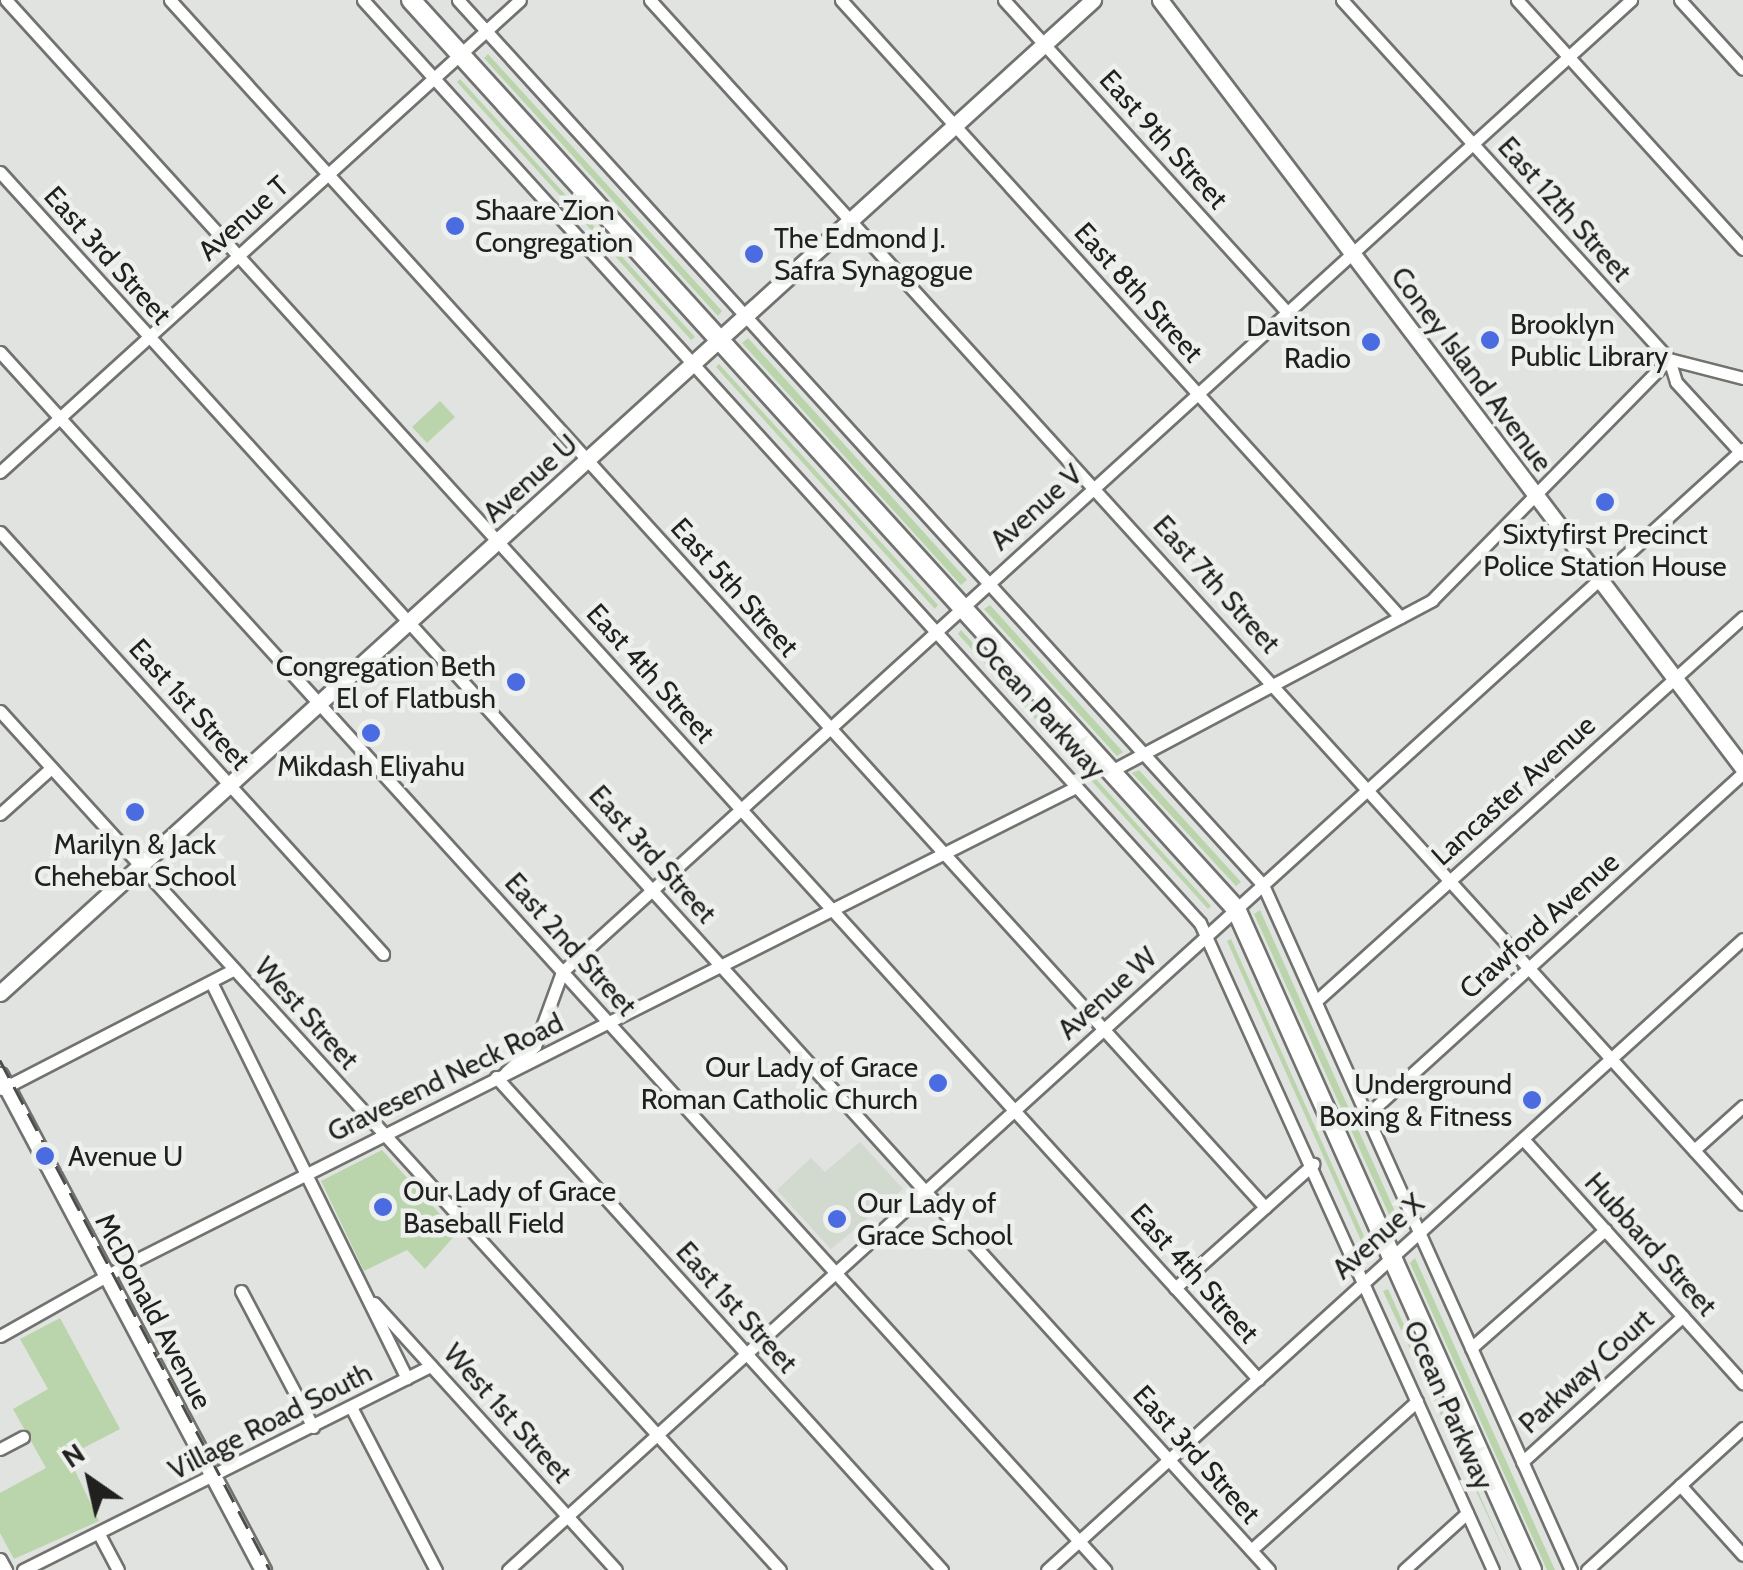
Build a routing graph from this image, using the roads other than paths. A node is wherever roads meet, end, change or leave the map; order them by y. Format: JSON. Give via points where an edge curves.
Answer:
{"nodes":[{"id":1,"x":6,"y":0,"type":"edge"},
{"id":2,"x":170,"y":0,"type":"edge"},
{"id":3,"x":363,"y":0,"type":"edge"},
{"id":4,"x":411,"y":0,"type":"edge"},
{"id":5,"x":458,"y":0,"type":"edge"},
{"id":6,"x":520,"y":0,"type":"edge"},
{"id":7,"x":650,"y":0,"type":"edge"},
{"id":8,"x":841,"y":0,"type":"edge"},
{"id":9,"x":1004,"y":0,"type":"edge"},
{"id":10,"x":1093,"y":0,"type":"edge"},
{"id":11,"x":1160,"y":0,"type":"edge"},
{"id":12,"x":1342,"y":0,"type":"edge"},
{"id":13,"x":1518,"y":0,"type":"edge"},
{"id":14,"x":1632,"y":0,"type":"edge"},
{"id":15,"x":1680,"y":0,"type":"edge"},
{"id":16,"x":486,"y":31,"type":"junction"},
{"id":17,"x":1044,"y":44,"type":"junction"},
{"id":18,"x":460,"y":55,"type":"junction"},
{"id":19,"x":1569,"y":57,"type":"junction"},
{"id":20,"x":1743,"y":69,"type":"edge"},
{"id":21,"x":435,"y":78,"type":"junction"},
{"id":22,"x":954,"y":126,"type":"junction"},
{"id":23,"x":1473,"y":144,"type":"junction"},
{"id":24,"x":0,"y":172,"type":"edge"},
{"id":25,"x":328,"y":174,"type":"junction"},
{"id":26,"x":851,"y":220,"type":"junction"},
{"id":27,"x":1743,"y":249,"type":"edge"},
{"id":28,"x":1352,"y":254,"type":"junction"},
{"id":29,"x":239,"y":256,"type":"junction"},
{"id":30,"x":1287,"y":312,"type":"junction"},
{"id":31,"x":744,"y":316,"type":"junction"},
{"id":32,"x":149,"y":337,"type":"junction"},
{"id":33,"x":719,"y":340,"type":"junction"},
{"id":34,"x":0,"y":352,"type":"edge"},
{"id":35,"x":1669,"y":359,"type":"junction"},
{"id":36,"x":692,"y":364,"type":"junction"},
{"id":37,"x":1743,"y":378,"type":"edge"},
{"id":38,"x":1198,"y":394,"type":"junction"},
{"id":39,"x":60,"y":418,"type":"junction"},
{"id":40,"x":1742,"y":452,"type":"edge"},
{"id":41,"x":587,"y":460,"type":"junction"},
{"id":42,"x":0,"y":472,"type":"edge"},
{"id":43,"x":1096,"y":486,"type":"junction"},
{"id":44,"x":1537,"y":495,"type":"junction"},
{"id":45,"x":0,"y":532,"type":"edge"},
{"id":46,"x":497,"y":541,"type":"junction"},
{"id":47,"x":1600,"y":580,"type":"junction"},
{"id":48,"x":989,"y":584,"type":"junction"},
{"id":49,"x":962,"y":608,"type":"junction"},
{"id":50,"x":1400,"y":617,"type":"junction"},
{"id":51,"x":1743,"y":617,"type":"edge"},
{"id":52,"x":408,"y":622,"type":"junction"},
{"id":53,"x":936,"y":632,"type":"junction"},
{"id":54,"x":1674,"y":678,"type":"junction"},
{"id":55,"x":1272,"y":684,"type":"junction"},
{"id":56,"x":319,"y":703,"type":"junction"},
{"id":57,"x":0,"y":711,"type":"edge"},
{"id":58,"x":830,"y":728,"type":"junction"},
{"id":59,"x":1143,"y":754,"type":"junction"},
{"id":60,"x":52,"y":768,"type":"junction"},
{"id":61,"x":1743,"y":770,"type":"edge"},
{"id":62,"x":1110,"y":771,"type":"junction"},
{"id":63,"x":229,"y":784,"type":"junction"},
{"id":64,"x":1076,"y":787,"type":"junction"},
{"id":65,"x":1368,"y":790,"type":"junction"},
{"id":66,"x":740,"y":809,"type":"junction"},
{"id":67,"x":0,"y":814,"type":"edge"},
{"id":68,"x":945,"y":854,"type":"junction"},
{"id":69,"x":140,"y":866,"type":"junction"},
{"id":70,"x":1450,"y":881,"type":"junction"},
{"id":71,"x":1262,"y":886,"type":"junction"},
{"id":72,"x":652,"y":890,"type":"junction"},
{"id":73,"x":1236,"y":909,"type":"junction"},
{"id":74,"x":833,"y":911,"type":"junction"},
{"id":75,"x":1208,"y":936,"type":"junction"},
{"id":76,"x":1743,"y":939,"type":"edge"},
{"id":77,"x":384,"y":954,"type":"dead end"},
{"id":78,"x":722,"y":968,"type":"junction"},
{"id":79,"x":1529,"y":968,"type":"junction"},
{"id":80,"x":234,"y":969,"type":"junction"},
{"id":81,"x":562,"y":972,"type":"junction"},
{"id":82,"x":211,"y":982,"type":"junction"},
{"id":83,"x":0,"y":992,"type":"edge"},
{"id":84,"x":1316,"y":1001,"type":"junction"},
{"id":85,"x":608,"y":1023,"type":"junction"},
{"id":86,"x":1103,"y":1030,"type":"junction"},
{"id":87,"x":1612,"y":1058,"type":"junction"},
{"id":88,"x":501,"y":1075,"type":"junction"},
{"id":89,"x":2,"y":1084,"type":"edge"},
{"id":90,"x":1743,"y":1106,"type":"edge"},
{"id":91,"x":1014,"y":1111,"type":"junction"},
{"id":92,"x":1368,"y":1114,"type":"junction"},
{"id":93,"x":384,"y":1134,"type":"junction"},
{"id":94,"x":1523,"y":1139,"type":"junction"},
{"id":95,"x":1694,"y":1150,"type":"junction"},
{"id":96,"x":1313,"y":1164,"type":"junction"},
{"id":97,"x":305,"y":1174,"type":"junction"},
{"id":98,"x":925,"y":1192,"type":"junction"},
{"id":99,"x":1743,"y":1204,"type":"edge"},
{"id":100,"x":1264,"y":1207,"type":"junction"},
{"id":101,"x":1605,"y":1230,"type":"junction"},
{"id":102,"x":1420,"y":1232,"type":"junction"},
{"id":103,"x":1392,"y":1258,"type":"junction"},
{"id":104,"x":836,"y":1273,"type":"junction"},
{"id":105,"x":109,"y":1276,"type":"junction"},
{"id":106,"x":1364,"y":1283,"type":"junction"},
{"id":107,"x":1176,"y":1288,"type":"junction"},
{"id":108,"x":362,"y":1290,"type":"junction"},
{"id":109,"x":240,"y":1291,"type":"dead end"},
{"id":110,"x":1683,"y":1316,"type":"junction"},
{"id":111,"x":0,"y":1336,"type":"edge"},
{"id":112,"x":1471,"y":1348,"type":"junction"},
{"id":113,"x":746,"y":1354,"type":"junction"},
{"id":114,"x":431,"y":1366,"type":"junction"},
{"id":115,"x":407,"y":1378,"type":"junction"},
{"id":116,"x":1258,"y":1379,"type":"junction"},
{"id":117,"x":1743,"y":1382,"type":"edge"},
{"id":118,"x":1417,"y":1401,"type":"junction"},
{"id":119,"x":351,"y":1407,"type":"junction"},
{"id":120,"x":313,"y":1427,"type":"junction"},
{"id":121,"x":1743,"y":1428,"type":"edge"},
{"id":122,"x":657,"y":1435,"type":"junction"},
{"id":123,"x":23,"y":1436,"type":"dead end"},
{"id":124,"x":0,"y":1449,"type":"edge"},
{"id":125,"x":1168,"y":1460,"type":"junction"},
{"id":126,"x":1522,"y":1462,"type":"junction"},
{"id":127,"x":214,"y":1478,"type":"junction"},
{"id":128,"x":1680,"y":1485,"type":"junction"},
{"id":129,"x":1468,"y":1513,"type":"junction"},
{"id":130,"x":567,"y":1516,"type":"junction"},
{"id":131,"x":100,"y":1536,"type":"junction"},
{"id":132,"x":1079,"y":1542,"type":"junction"},
{"id":133,"x":1251,"y":1550,"type":"junction"},
{"id":134,"x":1743,"y":1554,"type":"edge"},
{"id":135,"x":0,"y":1559,"type":"edge"},
{"id":136,"x":6,"y":1570,"type":"edge"},
{"id":137,"x":22,"y":1570,"type":"edge"},
{"id":138,"x":118,"y":1570,"type":"edge"},
{"id":139,"x":263,"y":1570,"type":"edge"},
{"id":140,"x":436,"y":1570,"type":"edge"},
{"id":141,"x":508,"y":1570,"type":"edge"},
{"id":142,"x":616,"y":1570,"type":"edge"},
{"id":143,"x":780,"y":1570,"type":"edge"},
{"id":144,"x":942,"y":1570,"type":"edge"},
{"id":145,"x":1048,"y":1570,"type":"edge"},
{"id":146,"x":1105,"y":1570,"type":"edge"},
{"id":147,"x":1269,"y":1570,"type":"edge"},
{"id":148,"x":1404,"y":1570,"type":"edge"},
{"id":149,"x":1493,"y":1570,"type":"edge"},
{"id":150,"x":1532,"y":1570,"type":"edge"},
{"id":151,"x":1571,"y":1570,"type":"edge"},
{"id":152,"x":1587,"y":1570,"type":"edge"}],
"edges":[{"from":1,"to":29,"type":"street","name":"East 4th Street"},
{"from":2,"to":25,"type":"street","name":"East 5th Street"},
{"from":3,"to":21,"type":"street","name":"Ocean Parkway"},
{"from":4,"to":18,"type":"main road","name":"Ocean Parkway"},
{"from":5,"to":16,"type":"street","name":"Ocean Parkway"},
{"from":6,"to":16,"type":"street","name":"Avenue T"},
{"from":7,"to":26,"type":"street","name":"East 7th Street"},
{"from":8,"to":22,"type":"street","name":"East 8th Street"},
{"from":9,"to":17,"type":"street","name":"East 9th Street"},
{"from":10,"to":17,"type":"main road","name":"Avenue U"},
{"from":11,"to":28,"type":"main road","name":"Coney Island Avenue"},
{"from":12,"to":23,"type":"street","name":"East 12th Street"},
{"from":13,"to":19,"type":"street"},
{"from":14,"to":19,"type":"street","name":"Avenue V"},
{"from":15,"to":20,"type":"street"},
{"from":16,"to":18,"type":"street","name":"Avenue T"},
{"from":16,"to":31,"type":"street","name":"Ocean Parkway"},
{"from":17,"to":22,"type":"main road","name":"Avenue U"},
{"from":17,"to":30,"type":"street","name":"East 9th Street"},
{"from":18,"to":21,"type":"street","name":"Avenue T"},
{"from":18,"to":33,"type":"main road","name":"Ocean Parkway"},
{"from":19,"to":23,"type":"street","name":"Avenue V"},
{"from":19,"to":27,"type":"street"},
{"from":21,"to":25,"type":"street","name":"Avenue T"},
{"from":21,"to":36,"type":"street","name":"Ocean Parkway"},
{"from":22,"to":26,"type":"main road","name":"Avenue U"},
{"from":22,"to":38,"type":"street","name":"East 8th Street"},
{"from":23,"to":28,"type":"street","name":"Avenue V"},
{"from":23,"to":35,"type":"street","name":"East 12th Street"},
{"from":24,"to":32,"type":"street","name":"East 3rd Street"},
{"from":25,"to":29,"type":"street","name":"Avenue T"},
{"from":25,"to":41,"type":"street","name":"East 5th Street"},
{"from":26,"to":31,"type":"main road","name":"Avenue U"},
{"from":26,"to":43,"type":"street","name":"East 7th Street"},
{"from":28,"to":30,"type":"street","name":"Avenue V"},
{"from":28,"to":44,"type":"main road","name":"Coney Island Avenue"},
{"from":29,"to":32,"type":"street","name":"Avenue T"},
{"from":29,"to":46,"type":"street","name":"East 4th Street"},
{"from":30,"to":38,"type":"street","name":"Avenue V"},
{"from":31,"to":33,"type":"main road","name":"Avenue U"},
{"from":31,"to":48,"type":"street","name":"Ocean Parkway"},
{"from":32,"to":39,"type":"street","name":"Avenue T"},
{"from":32,"to":52,"type":"street","name":"East 3rd Street"},
{"from":33,"to":36,"type":"main road","name":"Avenue U"},
{"from":33,"to":49,"type":"main road","name":"Ocean Parkway"},
{"from":34,"to":39,"type":"street","name":"East 2nd Street"},
{"from":35,"to":37,"type":"street"},
{"from":35,"to":40,"type":"street","name":"East 12th Street","via":[[1676,382]]},
{"from":35,"to":44,"type":"street"},
{"from":36,"to":41,"type":"main road","name":"Avenue U"},
{"from":36,"to":53,"type":"street","name":"Ocean Parkway"},
{"from":38,"to":43,"type":"street","name":"Avenue V"},
{"from":38,"to":50,"type":"street","name":"East 8th Street"},
{"from":39,"to":42,"type":"street","name":"Avenue T"},
{"from":39,"to":56,"type":"street","name":"East 2nd Street"},
{"from":40,"to":47,"type":"street","name":"Avenue W"},
{"from":41,"to":46,"type":"main road","name":"Avenue U"},
{"from":41,"to":58,"type":"street","name":"East 5th Street"},
{"from":43,"to":48,"type":"street","name":"Avenue V"},
{"from":43,"to":55,"type":"street","name":"East 7th Street"},
{"from":44,"to":47,"type":"main road","name":"Coney Island Avenue"},
{"from":44,"to":50,"type":"street","via":[[1432,600]]},
{"from":45,"to":63,"type":"street","name":"East 1st Street"},
{"from":46,"to":52,"type":"main road","name":"Avenue U"},
{"from":46,"to":66,"type":"street","name":"East 4th Street"},
{"from":47,"to":54,"type":"main road","name":"Coney Island Avenue"},
{"from":47,"to":65,"type":"street","name":"Avenue W"},
{"from":48,"to":49,"type":"street","name":"Avenue V"},
{"from":48,"to":59,"type":"street","name":"Ocean Parkway"},
{"from":49,"to":53,"type":"street","name":"Avenue V"},
{"from":49,"to":62,"type":"main road","name":"Ocean Parkway"},
{"from":50,"to":55,"type":"street"},
{"from":51,"to":54,"type":"street","name":"Lancaster Avenue"},
{"from":52,"to":56,"type":"main road","name":"Avenue U"},
{"from":52,"to":72,"type":"street","name":"East 3rd Street"},
{"from":53,"to":58,"type":"street","name":"Avenue V"},
{"from":53,"to":64,"type":"street","name":"Ocean Parkway"},
{"from":54,"to":61,"type":"main road","name":"Coney Island Avenue"},
{"from":54,"to":70,"type":"street","name":"Lancaster Avenue"},
{"from":55,"to":59,"type":"street"},
{"from":55,"to":65,"type":"street","name":"East 7th Street"},
{"from":56,"to":63,"type":"main road","name":"Avenue U"},
{"from":56,"to":81,"type":"street","name":"East 2nd Street"},
{"from":57,"to":60,"type":"street","name":"West Street"},
{"from":58,"to":66,"type":"street","name":"Avenue V"},
{"from":58,"to":68,"type":"street","name":"East 5th Street"},
{"from":59,"to":62,"type":"street"},
{"from":59,"to":71,"type":"street","name":"Ocean Parkway"},
{"from":60,"to":67,"type":"street"},
{"from":60,"to":69,"type":"street","name":"West Street"},
{"from":61,"to":79,"type":"street","name":"Crawford Avenue"},
{"from":62,"to":73,"type":"main road","name":"Ocean Parkway"},
{"from":63,"to":69,"type":"main road","name":"Avenue U"},
{"from":63,"to":77,"type":"street","name":"East 1st Street"},
{"from":64,"to":68,"type":"street","name":"Gravesend Neck Road"},
{"from":64,"to":75,"type":"street","name":"Ocean Parkway"},
{"from":65,"to":70,"type":"street","name":"East 7th Street"},
{"from":65,"to":71,"type":"street","name":"Avenue W"},
{"from":66,"to":72,"type":"street","name":"Avenue V"},
{"from":66,"to":74,"type":"street","name":"East 4th Street"},
{"from":68,"to":74,"type":"street","name":"Gravesend Neck Road"},
{"from":68,"to":86,"type":"street","name":"East 5th Street"},
{"from":69,"to":80,"type":"street","name":"West Street"},
{"from":69,"to":83,"type":"main road","name":"Avenue U"},
{"from":70,"to":79,"type":"street","name":"East 7th Street"},
{"from":70,"to":84,"type":"street","name":"Lancaster Avenue"},
{"from":71,"to":73,"type":"street","name":"Avenue W"},
{"from":71,"to":84,"type":"street","name":"Ocean Parkway"},
{"from":72,"to":78,"type":"street","name":"East 3rd Street"},
{"from":72,"to":81,"type":"street","name":"Avenue V"},
{"from":73,"to":75,"type":"street","name":"Avenue W"},
{"from":73,"to":103,"type":"main road","name":"Ocean Parkway"},
{"from":74,"to":78,"type":"street","name":"Gravesend Neck Road"},
{"from":74,"to":91,"type":"street","name":"East 4th Street"},
{"from":75,"to":86,"type":"street","name":"Avenue W"},
{"from":75,"to":96,"type":"street","name":"Ocean Parkway"},
{"from":76,"to":87,"type":"street","name":"Avenue X"},
{"from":78,"to":85,"type":"street","name":"Gravesend Neck Road"},
{"from":78,"to":98,"type":"street","name":"East 3rd Street"},
{"from":79,"to":87,"type":"street","name":"East 7th Street"},
{"from":79,"to":92,"type":"street","name":"Crawford Avenue"},
{"from":80,"to":82,"type":"street"},
{"from":80,"to":93,"type":"street","name":"West Street"},
{"from":81,"to":85,"type":"street","name":"East 2nd Street"},
{"from":81,"to":88,"type":"street","name":"Avenue V","via":[[535,1046]]},
{"from":82,"to":89,"type":"street"},
{"from":82,"to":97,"type":"street"},
{"from":84,"to":92,"type":"street","name":"Ocean Parkway"},
{"from":85,"to":88,"type":"street","name":"Gravesend Neck Road"},
{"from":85,"to":104,"type":"street","name":"East 2nd Street"},
{"from":86,"to":91,"type":"street","name":"Avenue W"},
{"from":86,"to":100,"type":"street","name":"East 5th Street"},
{"from":87,"to":94,"type":"street","name":"Avenue X"},
{"from":87,"to":95,"type":"street","name":"East 7th Street"},
{"from":88,"to":93,"type":"street","name":"Gravesend Neck Road"},
{"from":88,"to":113,"type":"street","name":"East 1st Street"},
{"from":89,"to":105,"type":"main road","name":"McDonald Avenue"},
{"from":90,"to":95,"type":"street"},
{"from":91,"to":98,"type":"street","name":"Avenue W"},
{"from":91,"to":107,"type":"street","name":"East 4th Street"},
{"from":92,"to":102,"type":"street","name":"Ocean Parkway"},
{"from":93,"to":97,"type":"street","name":"Gravesend Neck Road"},
{"from":93,"to":122,"type":"street","name":"West Street"},
{"from":94,"to":101,"type":"street","name":"Hubbard Street"},
{"from":94,"to":102,"type":"street","name":"Avenue X"},
{"from":95,"to":99,"type":"street","name":"East 7th Street"},
{"from":96,"to":100,"type":"street"},
{"from":96,"to":106,"type":"street","name":"Ocean Parkway"},
{"from":97,"to":105,"type":"street","name":"Gravesend Neck Road"},
{"from":97,"to":108,"type":"street"},
{"from":98,"to":104,"type":"street","name":"Avenue W"},
{"from":98,"to":125,"type":"street","name":"East 3rd Street"},
{"from":100,"to":107,"type":"street"},
{"from":101,"to":110,"type":"street","name":"Hubbard Street"},
{"from":101,"to":112,"type":"street"},
{"from":102,"to":103,"type":"street","name":"Avenue X"},
{"from":102,"to":112,"type":"street","name":"Ocean Parkway"},
{"from":103,"to":106,"type":"street","name":"Avenue X"},
{"from":103,"to":150,"type":"main road","name":"Ocean Parkway"},
{"from":104,"to":113,"type":"street","name":"Avenue W"},
{"from":104,"to":132,"type":"street","name":"East 2nd Street"},
{"from":105,"to":111,"type":"street","name":"Gravesend Neck Road"},
{"from":105,"to":127,"type":"main road","name":"McDonald Avenue"},
{"from":106,"to":116,"type":"street","name":"Avenue X"},
{"from":106,"to":118,"type":"street","name":"Ocean Parkway"},
{"from":107,"to":116,"type":"street","name":"East 4th Street"},
{"from":108,"to":114,"type":"street","name":"West 1st Street"},
{"from":108,"to":115,"type":"street"},
{"from":109,"to":120,"type":"street"},
{"from":110,"to":117,"type":"street","name":"Hubbard Street"},
{"from":110,"to":126,"type":"street","name":"Parkway Court"},
{"from":112,"to":126,"type":"street","name":"Ocean Parkway"},
{"from":113,"to":122,"type":"street","name":"Avenue W"},
{"from":113,"to":144,"type":"street","name":"East 1st Street"},
{"from":114,"to":115,"type":"street","name":"Village Road South"},
{"from":114,"to":130,"type":"street","name":"West 1st Street"},
{"from":115,"to":119,"type":"street","name":"Village Road South"},
{"from":116,"to":125,"type":"street","name":"Avenue X"},
{"from":118,"to":129,"type":"street","name":"Ocean Parkway"},
{"from":118,"to":133,"type":"street"},
{"from":119,"to":120,"type":"street","name":"Village Road South"},
{"from":119,"to":140,"type":"street"},
{"from":120,"to":127,"type":"street","name":"Village Road South"},
{"from":121,"to":128,"type":"street"},
{"from":122,"to":130,"type":"street","name":"Avenue W"},
{"from":122,"to":143,"type":"street","name":"West Street"},
{"from":123,"to":124,"type":"street"},
{"from":125,"to":132,"type":"street","name":"Avenue X"},
{"from":125,"to":133,"type":"street","name":"East 3rd Street"},
{"from":126,"to":151,"type":"street","name":"Ocean Parkway"},
{"from":127,"to":131,"type":"street","name":"Village Road South"},
{"from":127,"to":139,"type":"main road","name":"McDonald Avenue"},
{"from":128,"to":134,"type":"street"},
{"from":128,"to":152,"type":"street"},
{"from":129,"to":148,"type":"street"},
{"from":129,"to":149,"type":"street","name":"Ocean Parkway"},
{"from":130,"to":141,"type":"street","name":"Avenue W"},
{"from":130,"to":142,"type":"street","name":"West 1st Street"},
{"from":131,"to":137,"type":"street","name":"Village Road South"},
{"from":131,"to":138,"type":"street"},
{"from":132,"to":145,"type":"street","name":"Avenue X"},
{"from":132,"to":146,"type":"street","name":"East 2nd Street"},
{"from":133,"to":147,"type":"street","name":"East 3rd Street"},
{"from":135,"to":136,"type":"street"}]}
